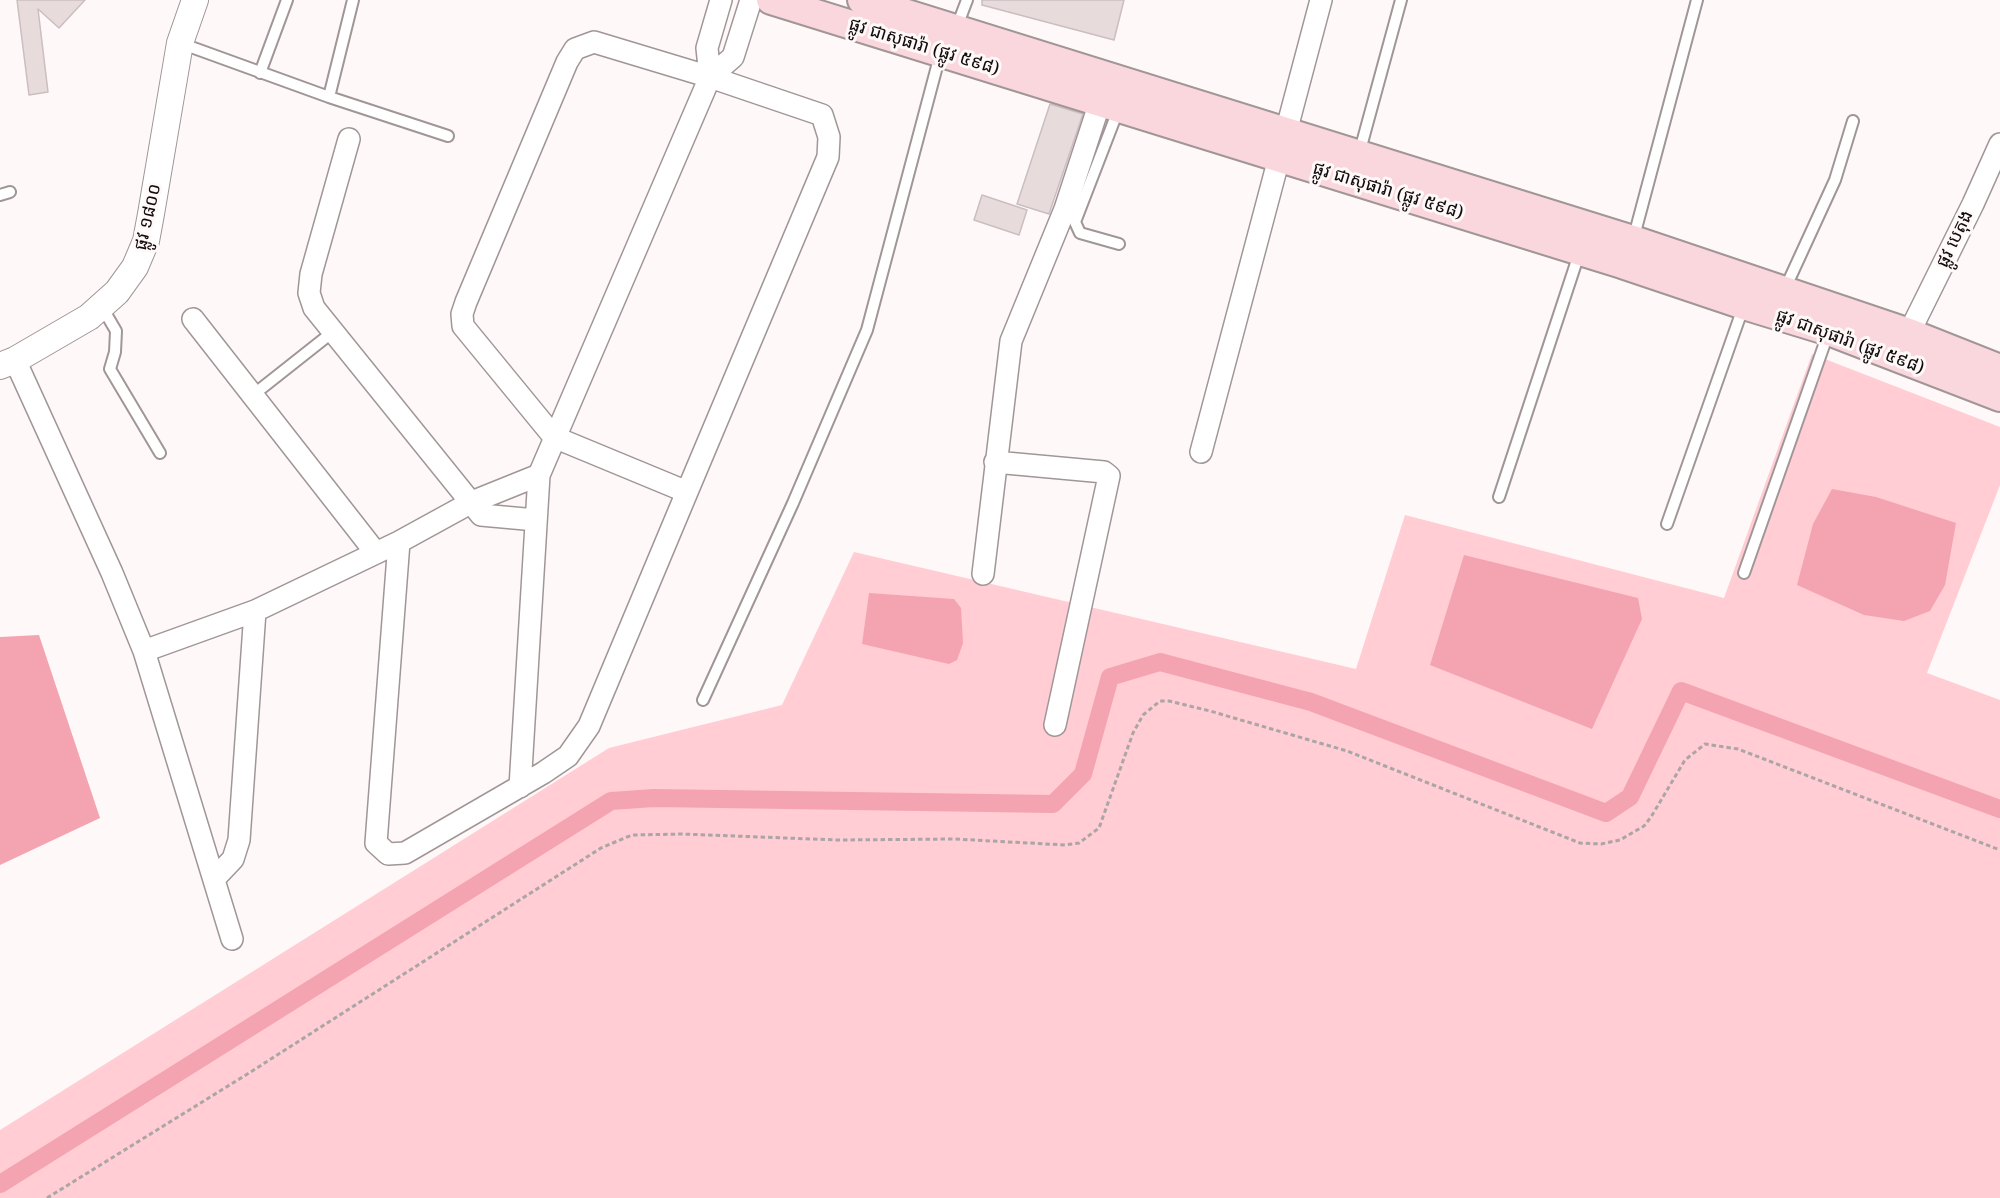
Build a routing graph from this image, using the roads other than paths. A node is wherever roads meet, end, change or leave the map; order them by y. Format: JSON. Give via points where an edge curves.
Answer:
{"nodes":[{"id":1,"x":195,"y":0,"type":"edge"},
{"id":2,"x":287,"y":0,"type":"edge"},
{"id":3,"x":353,"y":0,"type":"edge"},
{"id":4,"x":721,"y":0,"type":"edge"},
{"id":5,"x":751,"y":0,"type":"edge"},
{"id":6,"x":771,"y":0,"type":"edge"},
{"id":7,"x":862,"y":0,"type":"edge"},
{"id":8,"x":967,"y":0,"type":"edge"},
{"id":9,"x":1321,"y":0,"type":"edge"},
{"id":10,"x":1401,"y":0,"type":"edge"},
{"id":11,"x":1697,"y":0,"type":"edge"},
{"id":12,"x":904,"y":22,"type":"edge"},
{"id":13,"x":949,"y":41,"type":"junction"},
{"id":14,"x":180,"y":43,"type":"junction"},
{"id":15,"x":1004,"y":58,"type":"junction"},
{"id":16,"x":260,"y":73,"type":"junction"},
{"id":17,"x":710,"y":77,"type":"junction"},
{"id":18,"x":329,"y":98,"type":"junction"},
{"id":19,"x":1110,"y":105,"type":"junction"},
{"id":20,"x":1853,"y":121,"type":"dead end"},
{"id":21,"x":448,"y":136,"type":"dead end"},
{"id":22,"x":349,"y":140,"type":"dead end"},
{"id":23,"x":2000,"y":144,"type":"edge"},
{"id":24,"x":1282,"y":145,"type":"junction"},
{"id":25,"x":1359,"y":155,"type":"junction"},
{"id":26,"x":1633,"y":240,"type":"junction"},
{"id":27,"x":1119,"y":244,"type":"dead end"},
{"id":28,"x":1580,"y":251,"type":"junction"},
{"id":29,"x":1685,"y":271,"type":"junction"},
{"id":30,"x":1784,"y":291,"type":"junction"},
{"id":31,"x":1744,"y":305,"type":"junction"},
{"id":32,"x":102,"y":307,"type":"junction"},
{"id":33,"x":193,"y":319,"type":"dead end"},
{"id":34,"x":334,"y":331,"type":"junction"},
{"id":35,"x":1829,"y":331,"type":"junction"},
{"id":36,"x":1909,"y":333,"type":"junction"},
{"id":37,"x":8,"y":363,"type":"edge"},
{"id":38,"x":2000,"y":369,"type":"edge"},
{"id":39,"x":253,"y":395,"type":"junction"},
{"id":40,"x":2000,"y":397,"type":"edge"},
{"id":41,"x":555,"y":437,"type":"junction"},
{"id":42,"x":1201,"y":452,"type":"dead end"},
{"id":43,"x":160,"y":453,"type":"dead end"},
{"id":44,"x":995,"y":462,"type":"junction"},
{"id":45,"x":539,"y":475,"type":"junction"},
{"id":46,"x":687,"y":492,"type":"junction"},
{"id":47,"x":1498,"y":497,"type":"dead end"},
{"id":48,"x":472,"y":502,"type":"junction"},
{"id":49,"x":536,"y":520,"type":"junction"},
{"id":50,"x":1667,"y":524,"type":"dead end"},
{"id":51,"x":399,"y":542,"type":"junction"},
{"id":52,"x":376,"y":553,"type":"junction"},
{"id":53,"x":1744,"y":573,"type":"dead end"},
{"id":54,"x":983,"y":574,"type":"dead end"},
{"id":55,"x":255,"y":611,"type":"junction"},
{"id":56,"x":144,"y":651,"type":"junction"},
{"id":57,"x":703,"y":700,"type":"dead end"},
{"id":58,"x":1054,"y":725,"type":"dead end"},
{"id":59,"x":520,"y":787,"type":"junction"},
{"id":60,"x":214,"y":879,"type":"junction"},
{"id":61,"x":232,"y":939,"type":"dead end"}],
"edges":[{"from":1,"to":14,"type":"street","name":"ផ្លូវ ១៨០០"},
{"from":2,"to":16,"type":"lane"},
{"from":3,"to":18,"type":"lane"},
{"from":4,"to":17,"type":"street","via":[[706,48]]},
{"from":5,"to":17,"type":"street","via":[[734,57]]},
{"from":6,"to":12,"type":"main road","name":"ផ្លូវ ជាសុផារ៉ា (ផ្លូវ ៥៩៨)"},
{"from":7,"to":12,"type":"main road","name":"ផ្លូវ ជាសុផារ៉ា (ផ្លូវ ៥៩៨)"},
{"from":8,"to":13,"type":"lane"},
{"from":9,"to":24,"type":"street"},
{"from":10,"to":25,"type":"lane"},
{"from":11,"to":26,"type":"lane"},
{"from":12,"to":13,"type":"main road","name":"ផ្លូវ ជាសុផារ៉ា (ផ្លូវ ៥៩៨)"},
{"from":13,"to":15,"type":"main road","name":"ផ្លូវ ជាសុផារ៉ា (ផ្លូវ ៥៩៨)"},
{"from":13,"to":57,"type":"lane","via":[[867,330]]},
{"from":14,"to":16,"type":"lane"},
{"from":14,"to":32,"type":"street","name":"ផ្លូវ ១៨០០","via":[[146,241],[135,267]]},
{"from":15,"to":19,"type":"main road","name":"ផ្លូវ ជាសុផារ៉ា (ផ្លូវ ៥៩៨)"},
{"from":15,"to":24,"type":"main road","name":"ផ្លូវ ជាសុផារ៉ា (ផ្លូវ ៥៩៨)"},
{"from":16,"to":18,"type":"lane"},
{"from":17,"to":41,"type":"street"},
{"from":17,"to":41,"type":"street","via":[[594,42],[575,49],[567,62],[462,314],[463,326]]},
{"from":17,"to":46,"type":"street","via":[[822,115],[829,137],[828,157]]},
{"from":18,"to":21,"type":"lane"},
{"from":19,"to":24,"type":"main road","name":"ផ្លូវ ជាសុផារ៉ា (ផ្លូវ ៥៩៨)"},
{"from":19,"to":27,"type":"lane","via":[[1075,222],[1080,233]]},
{"from":19,"to":44,"type":"street","via":[[1011,341]]},
{"from":20,"to":30,"type":"lane","via":[[1835,180]]},
{"from":22,"to":34,"type":"street","via":[[309,293],[314,308]]},
{"from":23,"to":36,"type":"street","name":"ផ្លូវ បេតុង"},
{"from":24,"to":25,"type":"main road","name":"ផ្លូវ ជាសុផារ៉ា (ផ្លូវ ៥៩៨)"},
{"from":24,"to":28,"type":"main road","name":"ផ្លូវ ជាសុផារ៉ា (ផ្លូវ ៥៩៨)"},
{"from":24,"to":42,"type":"street"},
{"from":25,"to":26,"type":"main road","name":"ផ្លូវ ជាសុផារ៉ា (ផ្លូវ ៥៩៨)"},
{"from":26,"to":29,"type":"main road","name":"ផ្លូវ ជាសុផារ៉ា (ផ្លូវ ៥៩៨)"},
{"from":28,"to":29,"type":"main road","name":"ផ្លូវ ជាសុផារ៉ា (ផ្លូវ ៥៩៨)"},
{"from":28,"to":47,"type":"lane"},
{"from":29,"to":30,"type":"main road","name":"ផ្លូវ ជាសុផារ៉ា (ផ្លូវ ៥៩៨)"},
{"from":29,"to":31,"type":"main road","name":"ផ្លូវ ជាសុផារ៉ា (ផ្លូវ ៥៩៨)"},
{"from":30,"to":36,"type":"main road","name":"ផ្លូវ ជាសុផារ៉ា (ផ្លូវ ៥៩៨)"},
{"from":31,"to":35,"type":"main road","name":"ផ្លូវ ជាសុផារ៉ា (ផ្លូវ ៥៩៨)"},
{"from":31,"to":50,"type":"lane"},
{"from":32,"to":37,"type":"street","name":"ផ្លូវ ១៨០០"},
{"from":32,"to":43,"type":"lane","via":[[116,331],[110,369]]},
{"from":33,"to":39,"type":"street"},
{"from":34,"to":39,"type":"lane"},
{"from":34,"to":48,"type":"street"},
{"from":35,"to":40,"type":"main road","name":"ផ្លូវ ជាសុផារ៉ា (ផ្លូវ ៥៩៨)"},
{"from":35,"to":53,"type":"lane"},
{"from":36,"to":38,"type":"main road","name":"ផ្លូវ ជាសុផារ៉ា (ផ្លូវ ៥៩៨)"},
{"from":37,"to":56,"type":"street","via":[[112,573]]},
{"from":39,"to":52,"type":"street"},
{"from":41,"to":45,"type":"street"},
{"from":41,"to":46,"type":"street"},
{"from":44,"to":54,"type":"street"},
{"from":44,"to":58,"type":"street","via":[[1104,472],[1109,476]]},
{"from":45,"to":48,"type":"street"},
{"from":45,"to":49,"type":"street"},
{"from":46,"to":59,"type":"street","via":[[589,726],[568,756]]},
{"from":48,"to":49,"type":"street","via":[[481,515]]},
{"from":48,"to":51,"type":"street"},
{"from":49,"to":59,"type":"street"},
{"from":51,"to":52,"type":"street"},
{"from":51,"to":59,"type":"street","via":[[376,843],[388,854],[405,853]]},
{"from":52,"to":55,"type":"street"},
{"from":55,"to":56,"type":"street"},
{"from":55,"to":60,"type":"street","via":[[239,840],[233,859]]},
{"from":56,"to":60,"type":"street"},
{"from":60,"to":61,"type":"street"}]}
